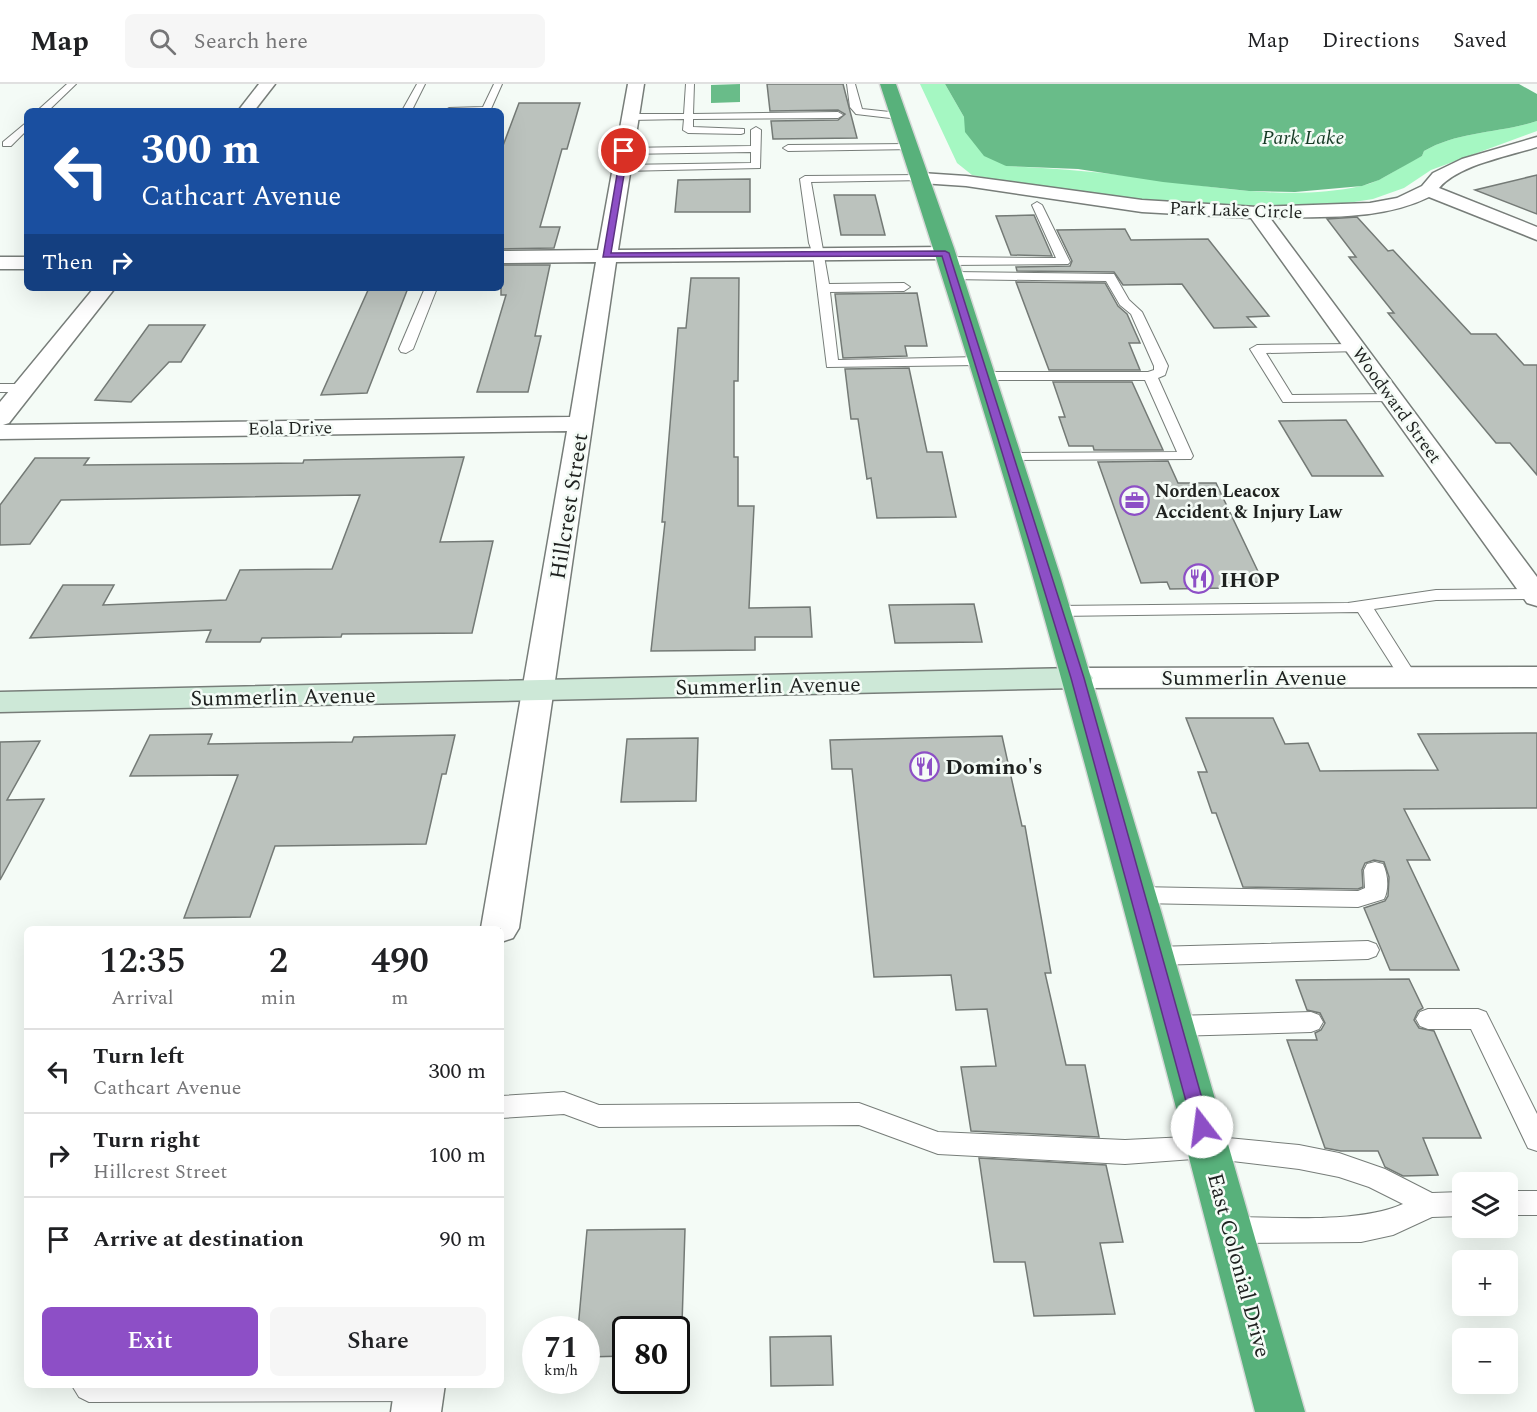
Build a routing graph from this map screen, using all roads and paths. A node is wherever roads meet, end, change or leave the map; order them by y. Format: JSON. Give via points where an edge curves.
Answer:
{"nodes":[{"id":1,"x":72,"y":84,"type":"edge"},
{"id":2,"x":267,"y":84,"type":"edge"},
{"id":3,"x":422,"y":84,"type":"edge"},
{"id":4,"x":498,"y":84,"type":"edge"},
{"id":5,"x":636,"y":84,"type":"edge"},
{"id":6,"x":690,"y":84,"type":"edge"},
{"id":7,"x":851,"y":84,"type":"edge"},
{"id":8,"x":888,"y":84,"type":"edge"},
{"id":9,"x":45,"y":108,"type":"edge"},
{"id":10,"x":248,"y":108,"type":"edge"},
{"id":11,"x":409,"y":108,"type":"edge"},
{"id":12,"x":488,"y":108,"type":"edge"},
{"id":13,"x":838,"y":115,"type":"dead end"},
{"id":14,"x":899,"y":116,"type":"junction"},
{"id":15,"x":630,"y":117,"type":"junction"},
{"id":16,"x":688,"y":117,"type":"junction"},
{"id":17,"x":24,"y":128,"type":"edge"},
{"id":18,"x":756,"y":130,"type":"dead end"},
{"id":19,"x":741,"y":131,"type":"dead end"},
{"id":20,"x":1537,"y":142,"type":"edge"},
{"id":21,"x":7,"y":144,"type":"dead end"},
{"id":22,"x":910,"y":147,"type":"junction"},
{"id":23,"x":788,"y":148,"type":"dead end"},
{"id":24,"x":756,"y":149,"type":"junction"},
{"id":25,"x":623,"y":159,"type":"junction"},
{"id":26,"x":921,"y":178,"type":"junction"},
{"id":27,"x":1428,"y":190,"type":"junction"},
{"id":28,"x":1037,"y":205,"type":"dead end"},
{"id":29,"x":1257,"y":213,"type":"junction"},
{"id":30,"x":1537,"y":234,"type":"edge"},
{"id":31,"x":819,"y":254,"type":"junction"},
{"id":32,"x":606,"y":256,"type":"junction"},
{"id":33,"x":504,"y":257,"type":"edge"},
{"id":34,"x":0,"y":263,"type":"edge"},
{"id":35,"x":24,"y":263,"type":"edge"},
{"id":36,"x":948,"y":264,"type":"junction"},
{"id":37,"x":904,"y":287,"type":"dead end"},
{"id":38,"x":822,"y":288,"type":"junction"},
{"id":39,"x":103,"y":291,"type":"edge"},
{"id":40,"x":430,"y":291,"type":"edge"},
{"id":41,"x":1356,"y":348,"type":"junction"},
{"id":42,"x":406,"y":349,"type":"dead end"},
{"id":43,"x":981,"y":369,"type":"junction"},
{"id":44,"x":1150,"y":376,"type":"junction"},
{"id":45,"x":0,"y":388,"type":"edge"},
{"id":46,"x":25,"y":388,"type":"junction"},
{"id":47,"x":1392,"y":398,"type":"junction"},
{"id":48,"x":0,"y":418,"type":"edge"},
{"id":49,"x":580,"y":424,"type":"junction"},
{"id":50,"x":0,"y":432,"type":"edge"},
{"id":51,"x":1009,"y":457,"type":"junction"},
{"id":52,"x":1536,"y":596,"type":"edge"},
{"id":53,"x":1363,"y":606,"type":"junction"},
{"id":54,"x":1057,"y":611,"type":"junction"},
{"id":55,"x":1408,"y":677,"type":"junction"},
{"id":56,"x":1537,"y":677,"type":"edge"},
{"id":57,"x":1077,"y":678,"type":"junction"},
{"id":58,"x":541,"y":690,"type":"junction"},
{"id":59,"x":0,"y":702,"type":"edge"},
{"id":60,"x":1375,"y":870,"type":"dead end"},
{"id":61,"x":1137,"y":896,"type":"junction"},
{"id":62,"x":500,"y":926,"type":"edge"},
{"id":63,"x":1368,"y":950,"type":"dead end"},
{"id":64,"x":1154,"y":956,"type":"junction"},
{"id":65,"x":1428,"y":1019,"type":"dead end"},
{"id":66,"x":1303,"y":1022,"type":"dead end"},
{"id":67,"x":1174,"y":1026,"type":"junction"},
{"id":68,"x":504,"y":1107,"type":"edge"},
{"id":69,"x":1537,"y":1140,"type":"edge"},
{"id":70,"x":1207,"y":1147,"type":"junction"},
{"id":71,"x":1518,"y":1203,"type":"edge"},
{"id":72,"x":1537,"y":1203,"type":"edge"},
{"id":73,"x":1452,"y":1204,"type":"edge"},
{"id":74,"x":1430,"y":1205,"type":"junction"},
{"id":75,"x":1230,"y":1230,"type":"junction"},
{"id":76,"x":136,"y":1388,"type":"edge"},
{"id":77,"x":419,"y":1394,"type":"edge"},
{"id":78,"x":1280,"y":1412,"type":"edge"}],
"edges":[{"from":1,"to":9,"type":"lane"},
{"from":2,"to":10,"type":"street"},
{"from":3,"to":11,"type":"lane"},
{"from":4,"to":12,"type":"lane"},
{"from":5,"to":15,"type":"street","name":"Hillcrest Street"},
{"from":6,"to":16,"type":"lane"},
{"from":7,"to":14,"type":"lane","via":[[855,107],[860,112]]},
{"from":8,"to":14,"type":"highway","name":"East Colonial Drive"},
{"from":13,"to":16,"type":"lane"},
{"from":14,"to":22,"type":"highway","name":"East Colonial Drive"},
{"from":15,"to":16,"type":"lane"},
{"from":15,"to":25,"type":"street","name":"Hillcrest Street"},
{"from":16,"to":19,"type":"lane","via":[[687,130]]},
{"from":17,"to":21,"type":"lane"},
{"from":18,"to":24,"type":"lane"},
{"from":20,"to":27,"type":"street","name":"Park Lake Circle","via":[[1468,164],[1439,177]]},
{"from":22,"to":23,"type":"lane"},
{"from":22,"to":26,"type":"highway","name":"East Colonial Drive"},
{"from":24,"to":25,"type":"lane","via":[[652,150]]},
{"from":24,"to":25,"type":"lane","via":[[757,164],[752,167]]},
{"from":25,"to":32,"type":"street","name":"Hillcrest Street"},
{"from":26,"to":29,"type":"street","name":"Park Lake Circle","via":[[1142,206]]},
{"from":26,"to":31,"type":"lane","via":[[805,179]]},
{"from":26,"to":36,"type":"highway","name":"East Colonial Drive"},
{"from":27,"to":29,"type":"street","name":"Park Lake Circle","via":[[1402,203],[1371,209]]},
{"from":27,"to":30,"type":"street"},
{"from":28,"to":36,"type":"lane","via":[[1064,262]]},
{"from":29,"to":41,"type":"street","name":"Woodward Street"},
{"from":31,"to":32,"type":"street"},
{"from":31,"to":36,"type":"street"},
{"from":31,"to":38,"type":"lane"},
{"from":32,"to":33,"type":"street"},
{"from":32,"to":49,"type":"street","name":"Hillcrest Street"},
{"from":34,"to":35,"type":"street"},
{"from":36,"to":43,"type":"highway","name":"East Colonial Drive"},
{"from":36,"to":44,"type":"lane","via":[[1110,277],[1124,302],[1136,312],[1161,366],[1160,372]]},
{"from":37,"to":38,"type":"lane"},
{"from":38,"to":43,"type":"lane","via":[[832,364]]},
{"from":39,"to":46,"type":"street"},
{"from":40,"to":42,"type":"lane"},
{"from":41,"to":47,"type":"street","name":"Woodward Street"},
{"from":41,"to":47,"type":"lane","via":[[1257,349],[1288,399]]},
{"from":43,"to":44,"type":"lane"},
{"from":43,"to":51,"type":"highway","name":"East Colonial Drive"},
{"from":44,"to":51,"type":"lane","via":[[1186,456]]},
{"from":45,"to":46,"type":"lane"},
{"from":46,"to":48,"type":"street"},
{"from":47,"to":52,"type":"street","name":"Woodward Street"},
{"from":49,"to":50,"type":"street","name":"Eola Drive"},
{"from":49,"to":58,"type":"street","name":"Hillcrest Street"},
{"from":51,"to":54,"type":"highway","name":"East Colonial Drive"},
{"from":52,"to":53,"type":"lane","via":[[1436,595]]},
{"from":53,"to":54,"type":"lane"},
{"from":53,"to":55,"type":"lane"},
{"from":54,"to":57,"type":"highway","name":"East Colonial Drive"},
{"from":55,"to":56,"type":"street","name":"Summerlin Avenue"},
{"from":55,"to":57,"type":"street","name":"Summerlin Avenue"},
{"from":57,"to":58,"type":"street","name":"Summerlin Avenue"},
{"from":57,"to":61,"type":"highway","name":"East Colonial Drive"},
{"from":58,"to":59,"type":"street","name":"Summerlin Avenue"},
{"from":58,"to":62,"type":"street","name":"Hillcrest Street"},
{"from":60,"to":61,"type":"lane","via":[[1376,893],[1358,899]]},
{"from":61,"to":64,"type":"highway","name":"East Colonial Drive"},
{"from":63,"to":64,"type":"lane"},
{"from":64,"to":67,"type":"highway","name":"East Colonial Drive"},
{"from":65,"to":69,"type":"lane","via":[[1478,1019]]},
{"from":66,"to":67,"type":"lane"},
{"from":67,"to":70,"type":"highway","name":"East Colonial Drive"},
{"from":68,"to":70,"type":"lane","via":[[564,1103],[599,1116],[859,1114],[938,1143],[1125,1152]]},
{"from":70,"to":74,"type":"lane","via":[[1339,1165],[1376,1177]]},
{"from":70,"to":75,"type":"highway","name":"East Colonial Drive"},
{"from":71,"to":72,"type":"lane"},
{"from":73,"to":74,"type":"lane"},
{"from":74,"to":75,"type":"lane","via":[[1393,1222],[1361,1229]]},
{"from":75,"to":78,"type":"highway","name":"East Colonial Drive"},
{"from":76,"to":77,"type":"lane"}]}
